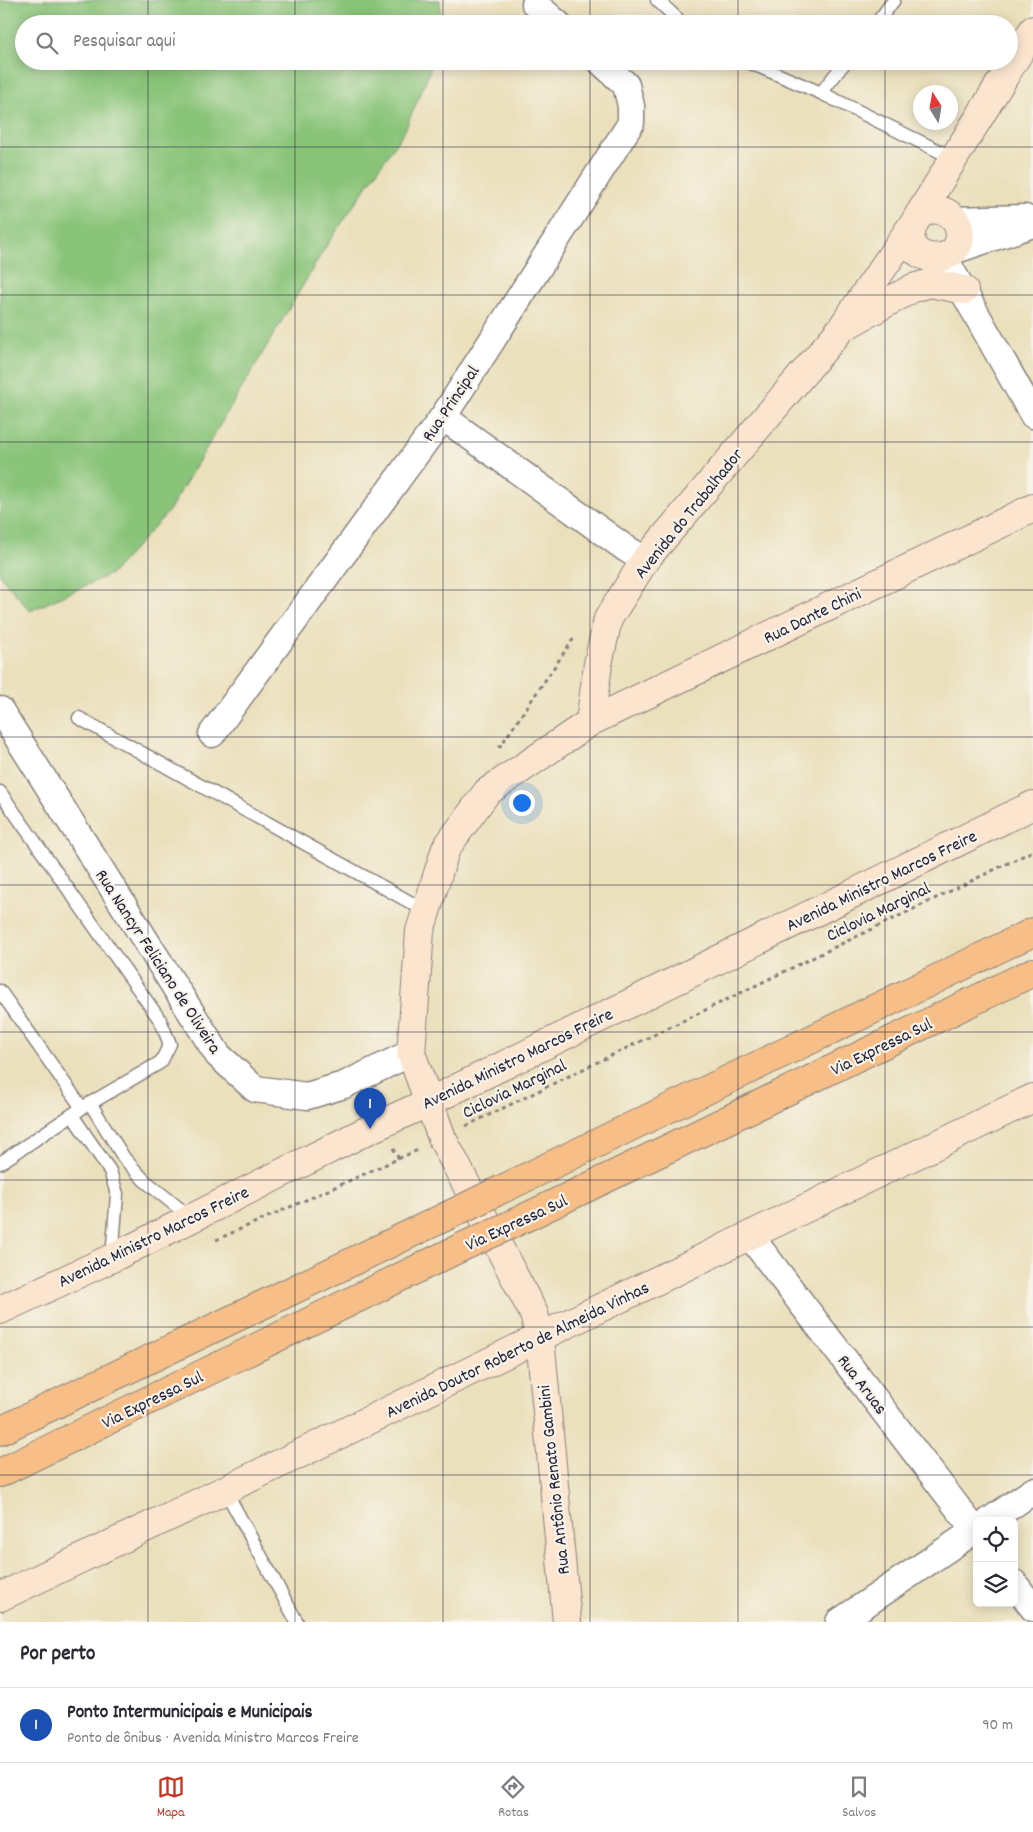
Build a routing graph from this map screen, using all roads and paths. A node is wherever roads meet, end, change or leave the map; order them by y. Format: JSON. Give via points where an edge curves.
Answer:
{"nodes":[{"id":1,"x":657,"y":0,"type":"edge"},
{"id":2,"x":894,"y":0,"type":"edge"},
{"id":3,"x":535,"y":4,"type":"dead end"},
{"id":4,"x":548,"y":15,"type":"edge"},
{"id":5,"x":673,"y":15,"type":"edge"},
{"id":6,"x":883,"y":15,"type":"edge"},
{"id":7,"x":1033,"y":30,"type":"edge"},
{"id":8,"x":1018,"y":54,"type":"edge"},
{"id":9,"x":610,"y":70,"type":"edge"},
{"id":10,"x":767,"y":70,"type":"edge"},
{"id":11,"x":839,"y":70,"type":"edge"},
{"id":12,"x":1008,"y":70,"type":"edge"},
{"id":13,"x":820,"y":93,"type":"junction"},
{"id":14,"x":953,"y":158,"type":"junction"},
{"id":15,"x":1033,"y":218,"type":"edge"},
{"id":16,"x":956,"y":220,"type":"junction"},
{"id":17,"x":914,"y":222,"type":"junction"},
{"id":18,"x":1033,"y":224,"type":"edge"},
{"id":19,"x":949,"y":254,"type":"junction"},
{"id":20,"x":964,"y":290,"type":"junction"},
{"id":21,"x":841,"y":329,"type":"junction"},
{"id":22,"x":1033,"y":415,"type":"edge"},
{"id":23,"x":442,"y":417,"type":"junction"},
{"id":24,"x":1033,"y":508,"type":"edge"},
{"id":25,"x":645,"y":560,"type":"junction"},
{"id":26,"x":0,"y":710,"type":"edge"},
{"id":27,"x":79,"y":718,"type":"dead end"},
{"id":28,"x":590,"y":722,"type":"junction"},
{"id":29,"x":212,"y":734,"type":"dead end"},
{"id":30,"x":0,"y":792,"type":"edge"},
{"id":31,"x":1033,"y":805,"type":"edge"},
{"id":32,"x":1033,"y":851,"type":"edge"},
{"id":33,"x":426,"y":911,"type":"junction"},
{"id":34,"x":1033,"y":932,"type":"edge"},
{"id":35,"x":1033,"y":972,"type":"edge"},
{"id":36,"x":0,"y":991,"type":"edge"},
{"id":37,"x":411,"y":1053,"type":"junction"},
{"id":38,"x":1033,"y":1098,"type":"edge"},
{"id":39,"x":429,"y":1102,"type":"junction"},
{"id":40,"x":81,"y":1109,"type":"junction"},
{"id":41,"x":442,"y":1138,"type":"junction"},
{"id":42,"x":391,"y":1143,"type":"dead end"},
{"id":43,"x":399,"y":1160,"type":"junction"},
{"id":44,"x":0,"y":1163,"type":"edge"},
{"id":45,"x":191,"y":1218,"type":"junction"},
{"id":46,"x":750,"y":1236,"type":"junction"},
{"id":47,"x":208,"y":1243,"type":"dead end"},
{"id":48,"x":112,"y":1258,"type":"junction"},
{"id":49,"x":0,"y":1310,"type":"edge"},
{"id":50,"x":540,"y":1338,"type":"junction"},
{"id":51,"x":82,"y":1390,"type":"junction"},
{"id":52,"x":0,"y":1415,"type":"edge"},
{"id":53,"x":0,"y":1431,"type":"edge"},
{"id":54,"x":0,"y":1473,"type":"edge"},
{"id":55,"x":225,"y":1490,"type":"junction"},
{"id":56,"x":1033,"y":1492,"type":"edge"},
{"id":57,"x":996,"y":1517,"type":"edge"},
{"id":58,"x":973,"y":1520,"type":"edge"},
{"id":59,"x":973,"y":1532,"type":"edge"},
{"id":60,"x":1018,"y":1588,"type":"edge"},
{"id":61,"x":0,"y":1597,"type":"edge"},
{"id":62,"x":1033,"y":1608,"type":"edge"},
{"id":63,"x":297,"y":1622,"type":"edge"},
{"id":64,"x":567,"y":1622,"type":"edge"},
{"id":65,"x":838,"y":1622,"type":"edge"}],
"edges":[{"from":1,"to":5,"type":"lane"},
{"from":2,"to":6,"type":"lane"},
{"from":3,"to":4,"type":"street"},
{"from":7,"to":8,"type":"street","name":"Avenida do Trabalhador"},
{"from":9,"to":23,"type":"street","name":"Rua Principal","via":[[626,85],[631,123]]},
{"from":10,"to":13,"type":"lane"},
{"from":11,"to":13,"type":"lane"},
{"from":12,"to":14,"type":"street","name":"Avenida do Trabalhador"},
{"from":13,"to":14,"type":"lane"},
{"from":14,"to":17,"type":"street","name":"Avenida do Trabalhador"},
{"from":15,"to":16,"type":"street"},
{"from":16,"to":17,"type":"street","via":[[937,210],[926,211]]},
{"from":16,"to":19,"type":"street","via":[[960,230],[959,241]]},
{"from":17,"to":19,"type":"street","via":[[910,238],[914,248],[923,256],[934,259]]},
{"from":17,"to":21,"type":"street","name":"Avenida do Trabalhador"},
{"from":18,"to":19,"type":"street"},
{"from":19,"to":20,"type":"street"},
{"from":20,"to":21,"type":"street","via":[[931,283],[913,288]]},
{"from":20,"to":22,"type":"street"},
{"from":21,"to":25,"type":"street","name":"Avenida do Trabalhador"},
{"from":23,"to":25,"type":"street"},
{"from":23,"to":29,"type":"street","name":"Rua Principal"},
{"from":24,"to":28,"type":"street","name":"Rua Dante Chini"},
{"from":25,"to":28,"type":"street","name":"Avenida do Trabalhador","via":[[608,619]]},
{"from":26,"to":37,"type":"street","name":"Rua Nancyr Feliciano de Oliveira","via":[[218,1055],[256,1089],[307,1096],[344,1085]]},
{"from":27,"to":33,"type":"lane"},
{"from":28,"to":33,"type":"street","via":[[487,792],[446,848]]},
{"from":30,"to":40,"type":"lane","via":[[160,1020],[170,1044],[161,1062]]},
{"from":31,"to":39,"type":"street","name":"Avenida Ministro Marcos Freire"},
{"from":32,"to":41,"type":"path","name":"Ciclovia Marginal"},
{"from":33,"to":37,"type":"street","via":[[420,931]]},
{"from":34,"to":51,"type":"highway","name":"Via Expressa Sul","bridge":true},
{"from":35,"to":54,"type":"highway","name":"Via Expressa Sul","bridge":true},
{"from":36,"to":40,"type":"lane"},
{"from":37,"to":39,"type":"street"},
{"from":38,"to":46,"type":"street","name":"Avenida Doutor Roberto de Almeida Vinhas"},
{"from":39,"to":41,"type":"street","name":"Rua Antônio Renato Gambini"},
{"from":39,"to":45,"type":"street","name":"Avenida Ministro Marcos Freire"},
{"from":40,"to":44,"type":"lane"},
{"from":40,"to":45,"type":"lane","via":[[144,1180]]},
{"from":40,"to":48,"type":"lane","via":[[110,1171],[117,1194]]},
{"from":41,"to":43,"type":"path","name":"Ciclovia Marginal"},
{"from":41,"to":50,"type":"street","name":"Rua Antônio Renato Gambini","via":[[534,1314]]},
{"from":42,"to":43,"type":"path"},
{"from":43,"to":47,"type":"path","name":"Ciclovia Marginal"},
{"from":45,"to":48,"type":"street","name":"Avenida Ministro Marcos Freire"},
{"from":46,"to":50,"type":"street","name":"Avenida Doutor Roberto de Almeida Vinhas"},
{"from":46,"to":58,"type":"street","name":"Rua Aruas"},
{"from":48,"to":49,"type":"street","name":"Avenida Ministro Marcos Freire"},
{"from":50,"to":55,"type":"street","name":"Avenida Doutor Roberto de Almeida Vinhas"},
{"from":50,"to":64,"type":"street","name":"Rua Antônio Renato Gambini"},
{"from":51,"to":52,"type":"highway"},
{"from":51,"to":53,"type":"highway","name":"Via Expressa Sul"},
{"from":55,"to":61,"type":"street","name":"Avenida Doutor Roberto de Almeida Vinhas"},
{"from":55,"to":63,"type":"lane"},
{"from":56,"to":57,"type":"street"},
{"from":59,"to":65,"type":"street"},
{"from":60,"to":62,"type":"street"}]}
